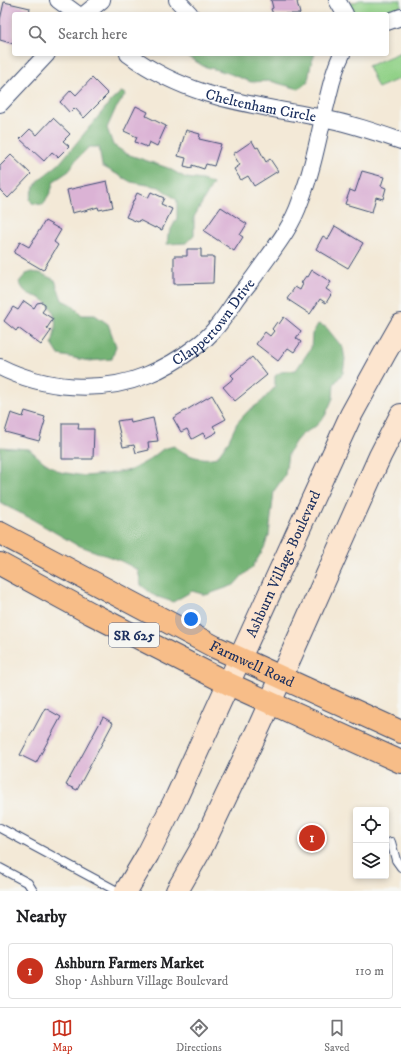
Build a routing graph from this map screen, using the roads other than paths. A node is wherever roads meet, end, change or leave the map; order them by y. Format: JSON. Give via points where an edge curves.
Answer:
{"nodes":[{"id":1,"x":58,"y":0,"type":"edge"},
{"id":2,"x":102,"y":0,"type":"edge"},
{"id":3,"x":177,"y":0,"type":"edge"},
{"id":4,"x":337,"y":0,"type":"edge"},
{"id":5,"x":74,"y":12,"type":"edge"},
{"id":6,"x":87,"y":12,"type":"edge"},
{"id":7,"x":188,"y":12,"type":"edge"},
{"id":8,"x":344,"y":12,"type":"edge"},
{"id":9,"x":401,"y":16,"type":"edge"},
{"id":10,"x":389,"y":21,"type":"edge"},
{"id":11,"x":45,"y":56,"type":"edge"},
{"id":12,"x":131,"y":56,"type":"edge"},
{"id":13,"x":341,"y":56,"type":"edge"},
{"id":14,"x":0,"y":104,"type":"edge"},
{"id":15,"x":323,"y":118,"type":"junction"},
{"id":16,"x":401,"y":141,"type":"edge"},
{"id":17,"x":401,"y":325,"type":"edge"},
{"id":18,"x":0,"y":367,"type":"edge"},
{"id":19,"x":401,"y":415,"type":"edge"},
{"id":20,"x":0,"y":533,"type":"edge"},
{"id":21,"x":0,"y":564,"type":"edge"},
{"id":22,"x":240,"y":659,"type":"junction"},
{"id":23,"x":280,"y":678,"type":"junction"},
{"id":24,"x":229,"y":684,"type":"junction"},
{"id":25,"x":270,"y":702,"type":"junction"},
{"id":26,"x":401,"y":732,"type":"edge"},
{"id":27,"x":401,"y":762,"type":"edge"},
{"id":28,"x":0,"y":828,"type":"edge"},
{"id":29,"x":391,"y":842,"type":"dead end"},
{"id":30,"x":401,"y":867,"type":"edge"},
{"id":31,"x":0,"y":868,"type":"edge"},
{"id":32,"x":33,"y":891,"type":"edge"},
{"id":33,"x":117,"y":891,"type":"edge"},
{"id":34,"x":126,"y":891,"type":"edge"},
{"id":35,"x":177,"y":891,"type":"edge"}],
"edges":[{"from":1,"to":5,"type":"street"},
{"from":2,"to":6,"type":"street"},
{"from":3,"to":7,"type":"street"},
{"from":4,"to":8,"type":"street"},
{"from":9,"to":10,"type":"street"},
{"from":11,"to":14,"type":"street"},
{"from":12,"to":15,"type":"street","name":"Cheltenham Circle","via":[[161,75],[205,94],[262,108]]},
{"from":13,"to":15,"type":"street","name":"Clappertown Drive","via":[[334,72]]},
{"from":15,"to":16,"type":"street","name":"Cheltenham Circle"},
{"from":15,"to":18,"type":"street","name":"Clappertown Drive","via":[[311,174],[294,219],[226,316],[195,348],[147,375],[110,385],[61,385],[34,380]]},
{"from":17,"to":22,"type":"main road","name":"Ashburn Village Boulevard","via":[[351,415]]},
{"from":19,"to":23,"type":"main road"},
{"from":20,"to":22,"type":"main road","name":"Farmwell Road","number":"SR 625"},
{"from":21,"to":24,"type":"main road","name":"Farmwell Road","number":"SR 625"},
{"from":22,"to":23,"type":"main road","name":"Farmwell Road","number":"SR 625"},
{"from":22,"to":24,"type":"main road","name":"Ashburn Village Boulevard"},
{"from":23,"to":25,"type":"main road"},
{"from":23,"to":26,"type":"main road","name":"Farmwell Road","number":"SR 625"},
{"from":24,"to":25,"type":"main road","name":"Farmwell Road","number":"SR 625"},
{"from":24,"to":34,"type":"main road","name":"Ashburn Village Boulevard","via":[[174,804]]},
{"from":25,"to":27,"type":"main road","name":"Farmwell Road","number":"SR 625"},
{"from":25,"to":35,"type":"main road","via":[[211,828]]},
{"from":28,"to":33,"type":"lane"},
{"from":29,"to":30,"type":"lane","via":[[396,860]]},
{"from":31,"to":32,"type":"lane","via":[[28,883]]}]}
